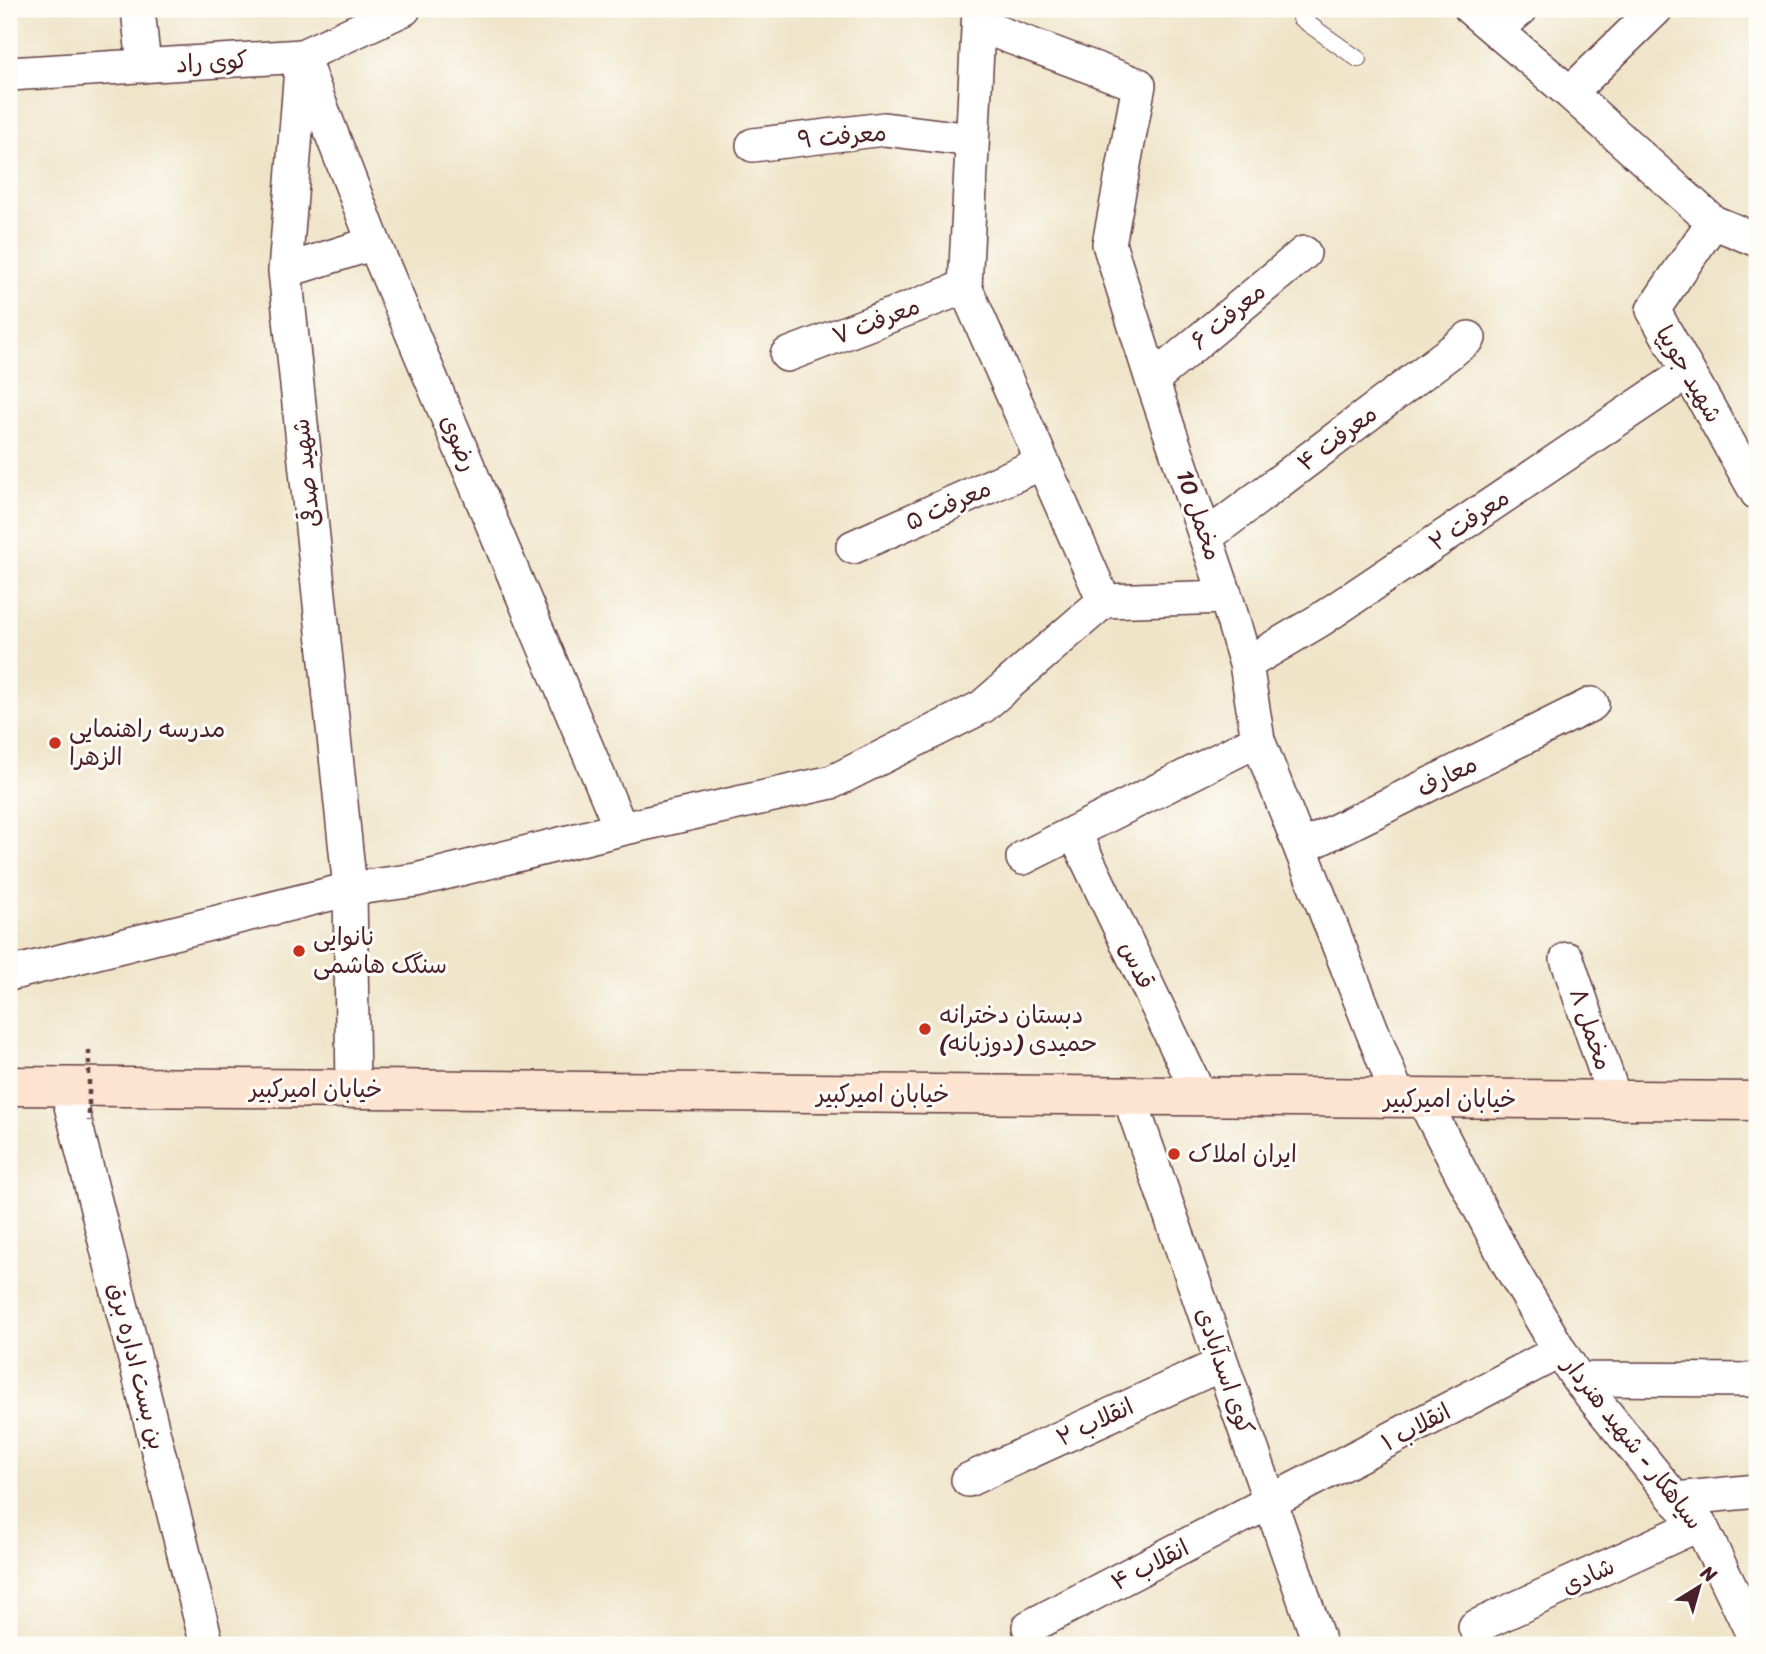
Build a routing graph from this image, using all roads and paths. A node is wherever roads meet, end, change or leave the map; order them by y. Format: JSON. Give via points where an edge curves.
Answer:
{"nodes":[{"id":1,"x":138,"y":9,"type":"edge"},
{"id":2,"x":404,"y":9,"type":"edge"},
{"id":3,"x":1306,"y":9,"type":"edge"},
{"id":4,"x":1521,"y":9,"type":"edge"},
{"id":5,"x":1656,"y":9,"type":"edge"},
{"id":6,"x":979,"y":17,"type":"edge"},
{"id":7,"x":1483,"y":19,"type":"edge"},
{"id":8,"x":302,"y":56,"type":"junction"},
{"id":9,"x":1358,"y":59,"type":"dead end"},
{"id":10,"x":144,"y":66,"type":"junction"},
{"id":11,"x":9,"y":74,"type":"edge"},
{"id":12,"x":1570,"y":93,"type":"junction"},
{"id":13,"x":972,"y":140,"type":"junction"},
{"id":14,"x":753,"y":145,"type":"dead end"},
{"id":15,"x":1713,"y":222,"type":"junction"},
{"id":16,"x":1757,"y":240,"type":"edge"},
{"id":17,"x":374,"y":243,"type":"junction"},
{"id":18,"x":1304,"y":253,"type":"dead end"},
{"id":19,"x":285,"y":271,"type":"junction"},
{"id":20,"x":965,"y":287,"type":"junction"},
{"id":21,"x":1469,"y":338,"type":"dead end"},
{"id":22,"x":787,"y":355,"type":"dead end"},
{"id":23,"x":1688,"y":372,"type":"junction"},
{"id":24,"x":1152,"y":380,"type":"junction"},
{"id":25,"x":1042,"y":463,"type":"junction"},
{"id":26,"x":1757,"y":493,"type":"edge"},
{"id":27,"x":1206,"y":537,"type":"junction"},
{"id":28,"x":853,"y":547,"type":"dead end"},
{"id":29,"x":1226,"y":597,"type":"junction"},
{"id":30,"x":1104,"y":601,"type":"junction"},
{"id":31,"x":1246,"y":664,"type":"junction"},
{"id":32,"x":1592,"y":704,"type":"dead end"},
{"id":33,"x":1258,"y":740,"type":"junction"},
{"id":34,"x":621,"y":829,"type":"junction"},
{"id":35,"x":1075,"y":834,"type":"junction"},
{"id":36,"x":1301,"y":848,"type":"junction"},
{"id":37,"x":1023,"y":859,"type":"dead end"},
{"id":38,"x":350,"y":888,"type":"junction"},
{"id":39,"x":1567,"y":959,"type":"dead end"},
{"id":40,"x":9,"y":974,"type":"edge"},
{"id":41,"x":89,"y":1051,"type":"dead end"},
{"id":42,"x":9,"y":1085,"type":"edge"},
{"id":43,"x":66,"y":1086,"type":"junction"},
{"id":44,"x":353,"y":1089,"type":"junction"},
{"id":45,"x":1129,"y":1096,"type":"junction"},
{"id":46,"x":1200,"y":1096,"type":"junction"},
{"id":47,"x":1411,"y":1099,"type":"junction"},
{"id":48,"x":1615,"y":1100,"type":"junction"},
{"id":49,"x":1757,"y":1101,"type":"edge"},
{"id":50,"x":89,"y":1121,"type":"dead end"},
{"id":51,"x":1560,"y":1350,"type":"junction"},
{"id":52,"x":1222,"y":1364,"type":"junction"},
{"id":53,"x":1578,"y":1379,"type":"junction"},
{"id":54,"x":1757,"y":1380,"type":"edge"},
{"id":55,"x":968,"y":1480,"type":"dead end"},
{"id":56,"x":1757,"y":1491,"type":"edge"},
{"id":57,"x":1675,"y":1499,"type":"junction"},
{"id":58,"x":1271,"y":1503,"type":"junction"},
{"id":59,"x":1700,"y":1524,"type":"junction"},
{"id":60,"x":1029,"y":1627,"type":"dead end"},
{"id":61,"x":1475,"y":1627,"type":"dead end"},
{"id":62,"x":1757,"y":1643,"type":"edge"},
{"id":63,"x":207,"y":1645,"type":"edge"},
{"id":64,"x":1320,"y":1645,"type":"edge"}],
"edges":[{"from":1,"to":10,"type":"street"},
{"from":2,"to":8,"type":"street","name":"کوی راد"},
{"from":3,"to":9,"type":"lane","via":[[1300,18]]},
{"from":4,"to":7,"type":"street"},
{"from":5,"to":12,"type":"street"},
{"from":6,"to":13,"type":"street"},
{"from":6,"to":24,"type":"street","name":"مخمل 10","via":[[1139,85],[1109,244]]},
{"from":7,"to":12,"type":"street"},
{"from":8,"to":10,"type":"street","name":"کوی راد"},
{"from":8,"to":17,"type":"street","name":"رضوی"},
{"from":8,"to":19,"type":"street","name":"شهید صدقی"},
{"from":10,"to":11,"type":"street","name":"کوی راد"},
{"from":12,"to":15,"type":"street"},
{"from":13,"to":14,"type":"street","name":"معرفت ۹","via":[[884,129]]},
{"from":13,"to":20,"type":"street"},
{"from":15,"to":16,"type":"street"},
{"from":15,"to":23,"type":"street","name":"شهید جویپا","via":[[1653,310]]},
{"from":17,"to":19,"type":"street"},
{"from":17,"to":34,"type":"street","name":"رضوی"},
{"from":18,"to":24,"type":"street","name":"معرفت ۶"},
{"from":19,"to":38,"type":"street","name":"شهید صدقی"},
{"from":20,"to":22,"type":"street","name":"معرفت ۷"},
{"from":20,"to":25,"type":"street"},
{"from":21,"to":27,"type":"street","name":"معرفت ۴"},
{"from":23,"to":26,"type":"street","name":"شهید جویپا"},
{"from":23,"to":31,"type":"street","name":"معرفت ۲","via":[[1320,620]]},
{"from":24,"to":27,"type":"street","name":"مخمل 10"},
{"from":25,"to":28,"type":"street","name":"معرفت ۵"},
{"from":25,"to":30,"type":"street"},
{"from":27,"to":29,"type":"street","name":"مخمل 10"},
{"from":29,"to":30,"type":"street"},
{"from":29,"to":31,"type":"street","name":"مخمل 10"},
{"from":30,"to":34,"type":"street","via":[[982,706],[832,782]]},
{"from":31,"to":33,"type":"street","name":"مخمل 10"},
{"from":32,"to":36,"type":"street","name":"معارف"},
{"from":33,"to":35,"type":"street"},
{"from":33,"to":36,"type":"street","name":"مخمل 10"},
{"from":34,"to":38,"type":"street","via":[[416,880]]},
{"from":35,"to":37,"type":"street"},
{"from":35,"to":46,"type":"street","name":"قدس"},
{"from":36,"to":47,"type":"street","name":"مخمل 10"},
{"from":38,"to":40,"type":"street"},
{"from":38,"to":44,"type":"street","name":"شهید صدقی"},
{"from":39,"to":48,"type":"street","name":"مخمل ۸"},
{"from":41,"to":50,"type":"path","bridge":true},
{"from":42,"to":43,"type":"main road","name":"خیابان امیرکبیر"},
{"from":43,"to":44,"type":"main road","name":"خیابان امیرکبیر"},
{"from":43,"to":63,"type":"street","name":"بن بست اداره برق"},
{"from":44,"to":45,"type":"main road","name":"خیابان امیرکبیر"},
{"from":45,"to":46,"type":"main road","name":"خیابان امیرکبیر"},
{"from":45,"to":52,"type":"street","name":"کوی اسدآبادی"},
{"from":46,"to":47,"type":"main road","name":"خیابان امیرکبیر"},
{"from":47,"to":48,"type":"main road","name":"خیابان امیرکبیر"},
{"from":47,"to":51,"type":"street","name":"سیاهکار - شهید هنردار"},
{"from":48,"to":49,"type":"main road","name":"خیابان امیرکبیر"},
{"from":51,"to":53,"type":"street","name":"سیاهکار - شهید هنردار"},
{"from":51,"to":58,"type":"street","name":"انقلاب ۱"},
{"from":52,"to":55,"type":"street","name":"انقلاب ۲"},
{"from":52,"to":58,"type":"street","name":"کوی اسدآبادی"},
{"from":53,"to":54,"type":"street"},
{"from":53,"to":57,"type":"street","name":"سیاهکار - شهید هنردار"},
{"from":56,"to":57,"type":"street"},
{"from":57,"to":59,"type":"street","name":"سیاهکار - شهید هنردار"},
{"from":58,"to":60,"type":"street","name":"انقلاب ۴"},
{"from":58,"to":64,"type":"street","name":"کوی اسدآبادی"},
{"from":59,"to":61,"type":"street","name":"شادی"},
{"from":59,"to":62,"type":"street","name":"سیاهکار - شهید هنردار"}]}
